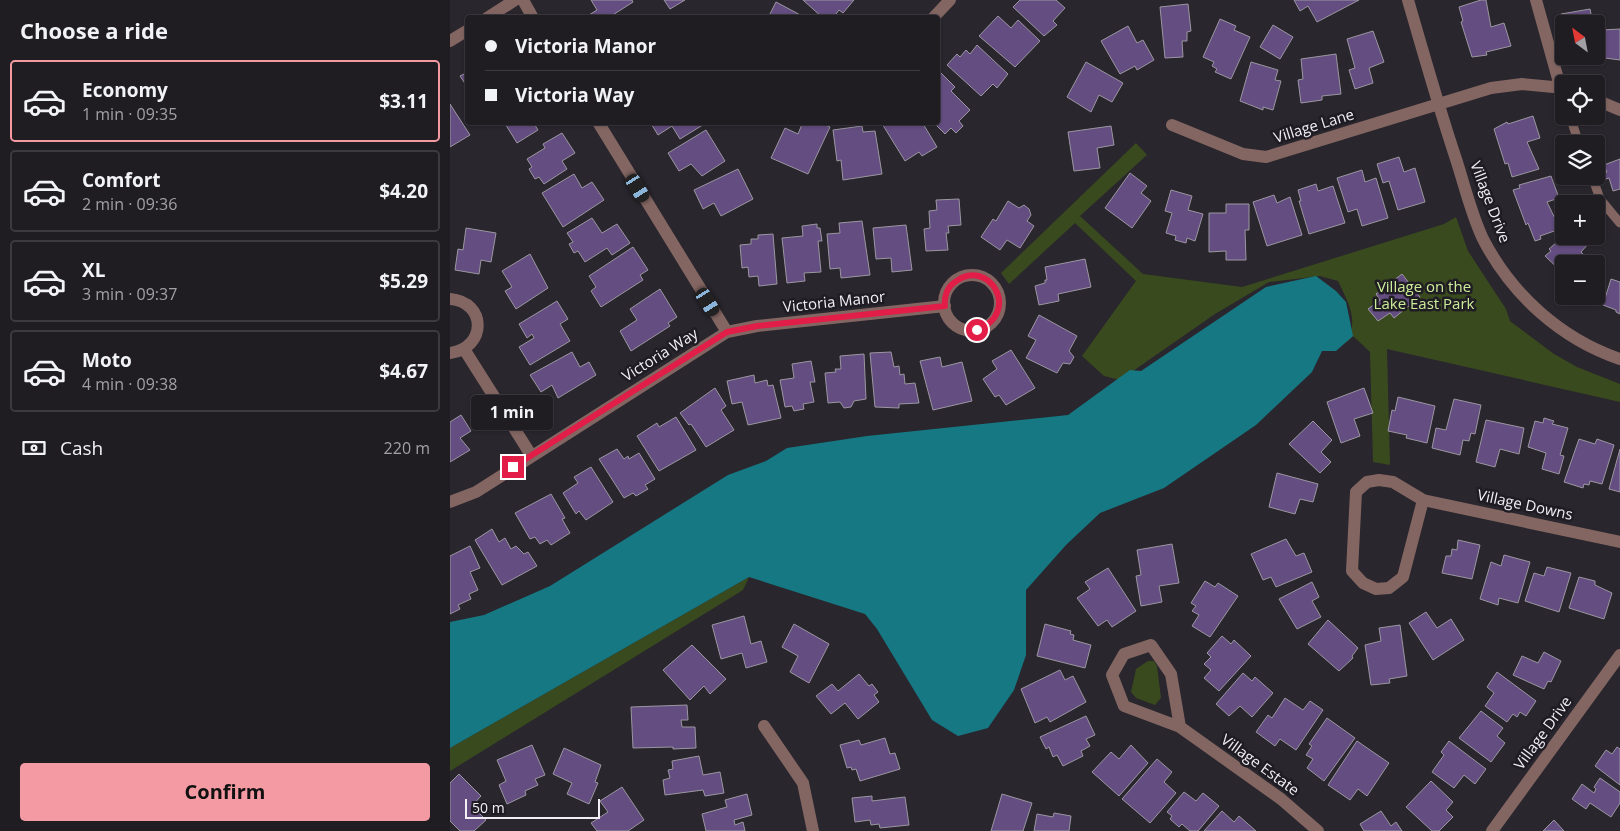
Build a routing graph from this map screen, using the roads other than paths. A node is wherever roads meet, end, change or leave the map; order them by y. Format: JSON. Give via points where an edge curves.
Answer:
{"nodes":[{"id":1,"x":515,"y":0,"type":"edge"},
{"id":2,"x":523,"y":0,"type":"edge"},
{"id":3,"x":950,"y":0,"type":"edge"},
{"id":4,"x":1408,"y":0,"type":"edge"},
{"id":5,"x":1536,"y":0,"type":"edge"},
{"id":6,"x":492,"y":15,"type":"edge"},
{"id":7,"x":532,"y":15,"type":"edge"},
{"id":8,"x":936,"y":15,"type":"edge"},
{"id":9,"x":465,"y":32,"type":"edge"},
{"id":10,"x":450,"y":41,"type":"edge"},
{"id":11,"x":1557,"y":75,"type":"edge"},
{"id":12,"x":1555,"y":90,"type":"edge"},
{"id":13,"x":1605,"y":104,"type":"edge"},
{"id":14,"x":1438,"y":106,"type":"junction"},
{"id":15,"x":1620,"y":110,"type":"edge"},
{"id":16,"x":600,"y":125,"type":"edge"},
{"id":17,"x":1172,"y":125,"type":"dead end"},
{"id":18,"x":1595,"y":185,"type":"edge"},
{"id":19,"x":1620,"y":223,"type":"edge"},
{"id":20,"x":450,"y":299,"type":"edge"},
{"id":21,"x":945,"y":306,"type":"junction"},
{"id":22,"x":727,"y":332,"type":"junction"},
{"id":23,"x":464,"y":349,"type":"junction"},
{"id":24,"x":450,"y":353,"type":"edge"},
{"id":25,"x":1620,"y":359,"type":"edge"},
{"id":26,"x":531,"y":456,"type":"junction"},
{"id":27,"x":1423,"y":500,"type":"junction"},
{"id":28,"x":450,"y":502,"type":"edge"},
{"id":29,"x":1620,"y":542,"type":"edge"},
{"id":30,"x":1620,"y":655,"type":"edge"},
{"id":31,"x":764,"y":726,"type":"dead end"},
{"id":32,"x":1180,"y":727,"type":"junction"},
{"id":33,"x":813,"y":831,"type":"edge"},
{"id":34,"x":1318,"y":831,"type":"edge"},
{"id":35,"x":1492,"y":831,"type":"edge"}],
"edges":[{"from":1,"to":6,"type":"street"},
{"from":2,"to":7,"type":"street"},
{"from":3,"to":8,"type":"street"},
{"from":4,"to":14,"type":"street","name":"Village Drive"},
{"from":5,"to":11,"type":"street"},
{"from":9,"to":10,"type":"street"},
{"from":12,"to":14,"type":"street","name":"Village Lane","via":[[1522,84],[1491,88]]},
{"from":13,"to":15,"type":"street"},
{"from":14,"to":17,"type":"street","name":"Village Lane","via":[[1266,157],[1243,154]]},
{"from":14,"to":25,"type":"street","name":"Village Drive","via":[[1483,238],[1502,271],[1535,307],[1570,336]]},
{"from":16,"to":22,"type":"street"},
{"from":18,"to":19,"type":"lane","via":[[1600,200]]},
{"from":20,"to":23,"type":"street","via":[[469,306],[477,321],[474,339]]},
{"from":21,"to":21,"type":"street","via":[[957,326],[977,330],[994,320],[1000,303],[989,281],[969,275],[952,283]]},
{"from":21,"to":22,"type":"street","name":"Victoria Manor"},
{"from":22,"to":26,"type":"street","name":"Victoria Way"},
{"from":23,"to":24,"type":"street"},
{"from":23,"to":26,"type":"street"},
{"from":26,"to":28,"type":"street","name":"Victoria Way","via":[[476,492]]},
{"from":27,"to":27,"type":"street","name":"Village Downs","via":[[1393,482],[1379,480],[1367,482],[1356,492],[1352,571],[1363,583],[1376,589],[1389,588],[1403,577]]},
{"from":27,"to":29,"type":"street","name":"Village Downs"},
{"from":30,"to":35,"type":"street","name":"Village Drive"},
{"from":31,"to":33,"type":"street","via":[[803,783]]},
{"from":32,"to":32,"type":"street","name":"Village Estate","via":[[1171,674],[1151,645],[1124,654],[1112,674],[1124,706]]},
{"from":32,"to":34,"type":"street","name":"Village Estate"}]}
